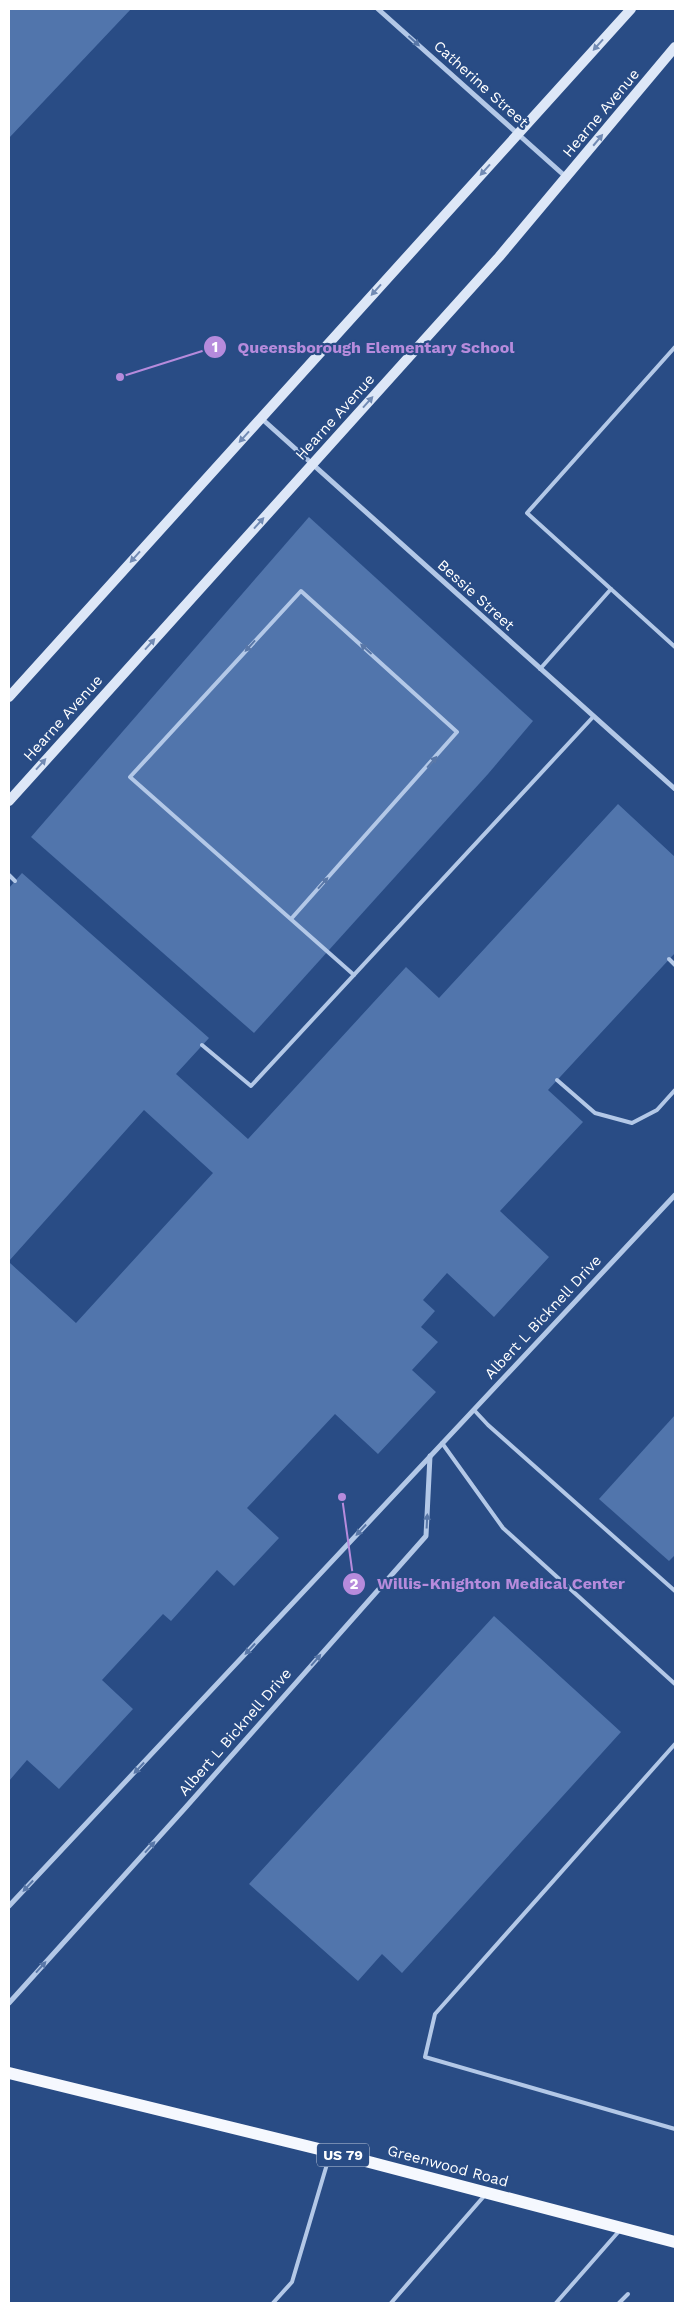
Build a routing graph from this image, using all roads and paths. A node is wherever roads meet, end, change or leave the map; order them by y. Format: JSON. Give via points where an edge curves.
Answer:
{"nodes":[{"id":1,"x":378,"y":9,"type":"edge"},
{"id":2,"x":631,"y":9,"type":"edge"},
{"id":3,"x":675,"y":47,"type":"edge"},
{"id":4,"x":518,"y":134,"type":"junction"},
{"id":5,"x":567,"y":177,"type":"junction"},
{"id":6,"x":675,"y":347,"type":"edge"},
{"id":7,"x":261,"y":418,"type":"junction"},
{"id":8,"x":313,"y":464,"type":"junction"},
{"id":9,"x":611,"y":589,"type":"junction"},
{"id":10,"x":675,"y":647,"type":"edge"},
{"id":11,"x":540,"y":669,"type":"junction"},
{"id":12,"x":9,"y":696,"type":"edge"},
{"id":13,"x":593,"y":717,"type":"junction"},
{"id":14,"x":675,"y":789,"type":"edge"},
{"id":15,"x":9,"y":799,"type":"edge"},
{"id":16,"x":9,"y":875,"type":"edge"},
{"id":17,"x":15,"y":881,"type":"dead end"},
{"id":18,"x":291,"y":919,"type":"junction"},
{"id":19,"x":669,"y":960,"type":"dead end"},
{"id":20,"x":675,"y":965,"type":"edge"},
{"id":21,"x":354,"y":975,"type":"junction"},
{"id":22,"x":202,"y":1045,"type":"dead end"},
{"id":23,"x":557,"y":1080,"type":"dead end"},
{"id":24,"x":675,"y":1090,"type":"edge"},
{"id":25,"x":675,"y":1195,"type":"edge"},
{"id":26,"x":474,"y":1410,"type":"junction"},
{"id":27,"x":442,"y":1444,"type":"junction"},
{"id":28,"x":430,"y":1456,"type":"junction"},
{"id":29,"x":675,"y":1591,"type":"edge"},
{"id":30,"x":675,"y":1684,"type":"edge"},
{"id":31,"x":675,"y":1744,"type":"edge"},
{"id":32,"x":9,"y":1906,"type":"edge"},
{"id":33,"x":9,"y":2003,"type":"edge"},
{"id":34,"x":9,"y":2073,"type":"edge"},
{"id":35,"x":675,"y":2129,"type":"edge"},
{"id":36,"x":331,"y":2152,"type":"junction"},
{"id":37,"x":487,"y":2193,"type":"junction"},
{"id":38,"x":621,"y":2228,"type":"junction"},
{"id":39,"x":675,"y":2242,"type":"edge"},
{"id":40,"x":628,"y":2294,"type":"dead end"},
{"id":41,"x":273,"y":2303,"type":"edge"},
{"id":42,"x":391,"y":2303,"type":"edge"},
{"id":43,"x":556,"y":2303,"type":"edge"},
{"id":44,"x":619,"y":2303,"type":"edge"}],
"edges":[{"from":1,"to":4,"type":"street","name":"Catherine Street","one_way":true},
{"from":2,"to":4,"type":"main road","one_way":true},
{"from":5,"to":3,"type":"main road","name":"Hearne Avenue","one_way":true},
{"from":4,"to":5,"type":"street","name":"Catherine Street"},
{"from":4,"to":7,"type":"main road","one_way":true},
{"from":8,"to":5,"type":"main road","name":"Hearne Avenue","one_way":true},
{"from":6,"to":9,"type":"lane","via":[[527,513]]},
{"from":7,"to":8,"type":"street","name":"Bessie Street"},
{"from":7,"to":12,"type":"main road","one_way":true},
{"from":8,"to":11,"type":"street","name":"Bessie Street"},
{"from":15,"to":8,"type":"main road","name":"Hearne Avenue","one_way":true},
{"from":9,"to":10,"type":"lane"},
{"from":9,"to":11,"type":"lane"},
{"from":11,"to":13,"type":"street","name":"Bessie Street"},
{"from":13,"to":14,"type":"street","name":"Bessie Street"},
{"from":13,"to":21,"type":"lane"},
{"from":16,"to":17,"type":"lane"},
{"from":18,"to":18,"type":"lane","one_way":true,"via":[[458,732],[300,591],[130,777]]},
{"from":18,"to":21,"type":"lane"},
{"from":19,"to":20,"type":"lane"},
{"from":21,"to":22,"type":"lane","via":[[251,1086]]},
{"from":23,"to":24,"type":"lane","via":[[595,1113],[632,1123],[657,1110]]},
{"from":25,"to":26,"type":"street","name":"Albert L Bicknell Drive"},
{"from":26,"to":27,"type":"street","name":"Albert L Bicknell Drive"},
{"from":26,"to":29,"type":"lane"},
{"from":27,"to":28,"type":"street","name":"Albert L Bicknell Drive"},
{"from":27,"to":30,"type":"lane","via":[[504,1528]]},
{"from":28,"to":32,"type":"street","name":"Albert L Bicknell Drive","one_way":true},
{"from":33,"to":28,"type":"street","name":"Albert L Bicknell Drive","one_way":true,"via":[[426,1536]]},
{"from":31,"to":35,"type":"lane","via":[[435,2014],[425,2057]]},
{"from":34,"to":36,"type":"main road","name":"Greenwood Road","number":"US 79"},
{"from":36,"to":37,"type":"main road","name":"Greenwood Road","number":"US 79"},
{"from":36,"to":41,"type":"lane","via":[[292,2282]]},
{"from":37,"to":38,"type":"main road","name":"Greenwood Road","number":"US 79"},
{"from":37,"to":42,"type":"lane"},
{"from":38,"to":39,"type":"main road","name":"Greenwood Road","number":"US 79"},
{"from":38,"to":43,"type":"lane"},
{"from":40,"to":44,"type":"lane"}]}
